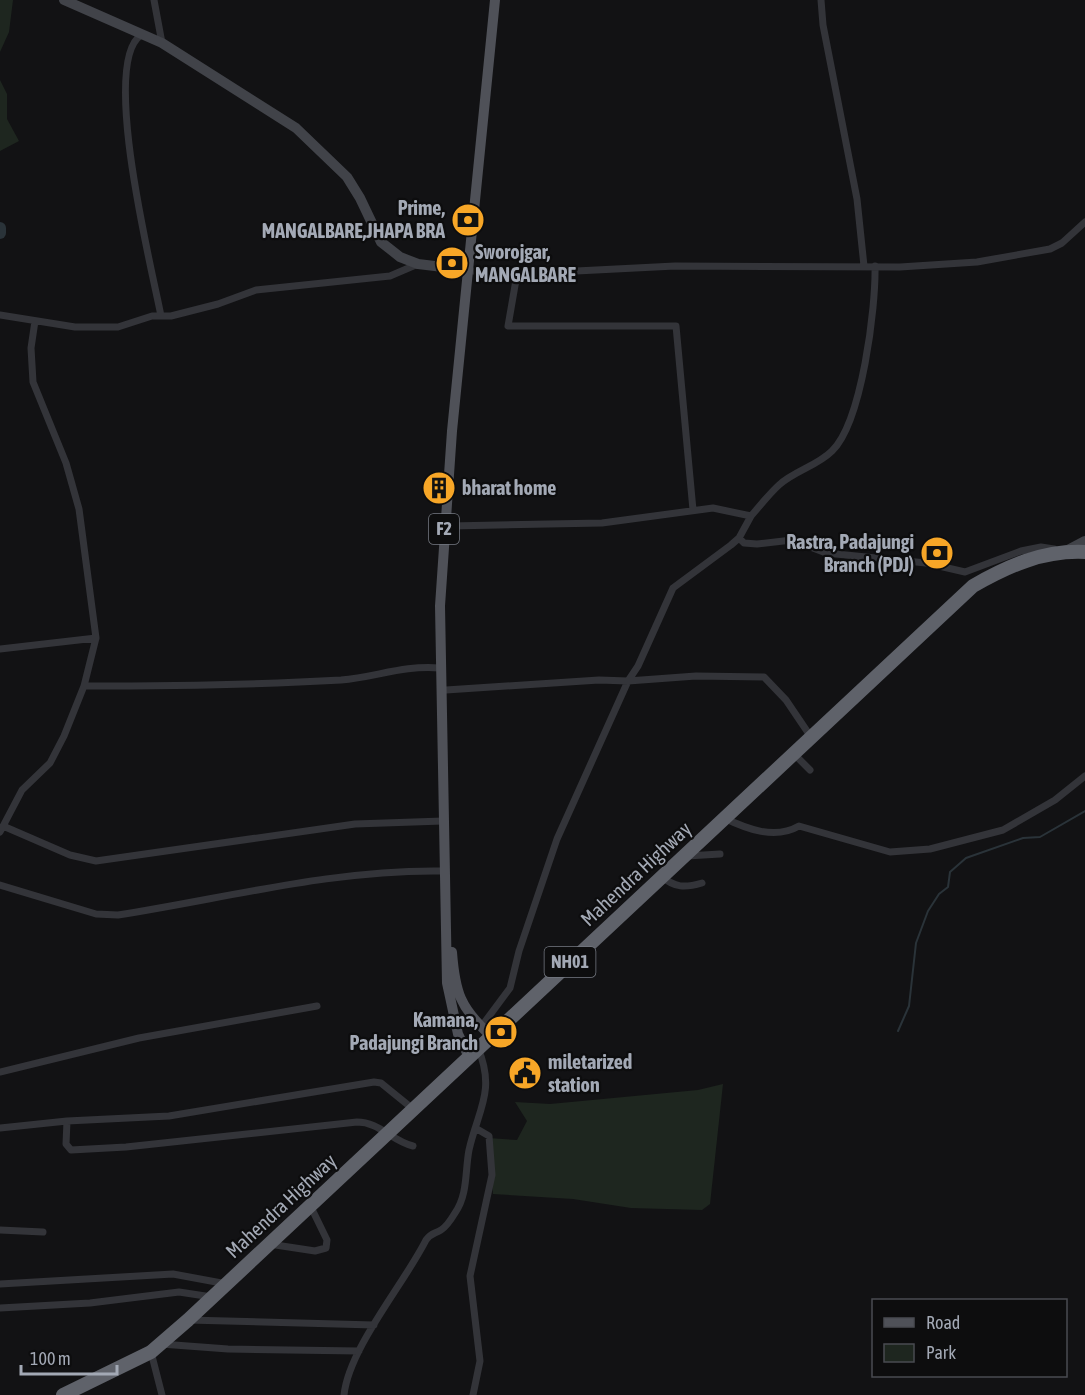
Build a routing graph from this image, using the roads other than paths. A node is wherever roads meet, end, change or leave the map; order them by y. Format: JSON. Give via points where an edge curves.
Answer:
{"nodes":[{"id":1,"x":64,"y":0,"type":"edge"},
{"id":2,"x":154,"y":0,"type":"edge"},
{"id":3,"x":497,"y":0,"type":"edge"},
{"id":4,"x":821,"y":0,"type":"edge"},
{"id":5,"x":141,"y":35,"type":"junction"},
{"id":6,"x":162,"y":43,"type":"junction"},
{"id":7,"x":1085,"y":222,"type":"edge"},
{"id":8,"x":418,"y":264,"type":"junction"},
{"id":9,"x":864,"y":266,"type":"junction"},
{"id":10,"x":875,"y":266,"type":"junction"},
{"id":11,"x":471,"y":271,"type":"junction"},
{"id":12,"x":517,"y":274,"type":"junction"},
{"id":13,"x":0,"y":315,"type":"edge"},
{"id":14,"x":161,"y":316,"type":"junction"},
{"id":15,"x":35,"y":321,"type":"junction"},
{"id":16,"x":693,"y":510,"type":"junction"},
{"id":17,"x":752,"y":516,"type":"junction"},
{"id":18,"x":450,"y":526,"type":"junction"},
{"id":19,"x":739,"y":538,"type":"junction"},
{"id":20,"x":1085,"y":541,"type":"edge"},
{"id":21,"x":1066,"y":551,"type":"junction"},
{"id":22,"x":1085,"y":552,"type":"edge"},
{"id":23,"x":96,"y":638,"type":"junction"},
{"id":24,"x":0,"y":649,"type":"edge"},
{"id":25,"x":440,"y":668,"type":"junction"},
{"id":26,"x":628,"y":681,"type":"junction"},
{"id":27,"x":84,"y":686,"type":"junction"},
{"id":28,"x":446,"y":690,"type":"junction"},
{"id":29,"x":811,"y":737,"type":"junction"},
{"id":30,"x":793,"y":753,"type":"junction"},
{"id":31,"x":810,"y":770,"type":"dead end"},
{"id":32,"x":1085,"y":776,"type":"edge"},
{"id":33,"x":724,"y":818,"type":"junction"},
{"id":34,"x":443,"y":821,"type":"junction"},
{"id":35,"x":1,"y":829,"type":"edge"},
{"id":36,"x":720,"y":854,"type":"dead end"},
{"id":37,"x":683,"y":856,"type":"junction"},
{"id":38,"x":444,"y":872,"type":"junction"},
{"id":39,"x":661,"y":876,"type":"junction"},
{"id":40,"x":702,"y":883,"type":"dead end"},
{"id":41,"x":0,"y":885,"type":"edge"},
{"id":42,"x":317,"y":1006,"type":"dead end"},
{"id":43,"x":486,"y":1031,"type":"junction"},
{"id":44,"x":474,"y":1052,"type":"junction"},
{"id":45,"x":0,"y":1072,"type":"edge"},
{"id":46,"x":413,"y":1109,"type":"junction"},
{"id":47,"x":66,"y":1121,"type":"junction"},
{"id":48,"x":0,"y":1128,"type":"edge"},
{"id":49,"x":477,"y":1129,"type":"junction"},
{"id":50,"x":388,"y":1133,"type":"junction"},
{"id":51,"x":413,"y":1146,"type":"dead end"},
{"id":52,"x":310,"y":1205,"type":"junction"},
{"id":53,"x":0,"y":1230,"type":"edge"},
{"id":54,"x":43,"y":1232,"type":"dead end"},
{"id":55,"x":268,"y":1244,"type":"junction"},
{"id":56,"x":0,"y":1284,"type":"edge"},
{"id":57,"x":226,"y":1284,"type":"junction"},
{"id":58,"x":212,"y":1297,"type":"junction"},
{"id":59,"x":0,"y":1308,"type":"edge"},
{"id":60,"x":188,"y":1320,"type":"junction"},
{"id":61,"x":374,"y":1325,"type":"junction"},
{"id":62,"x":156,"y":1348,"type":"junction"},
{"id":63,"x":359,"y":1351,"type":"junction"},
{"id":64,"x":63,"y":1395,"type":"edge"},
{"id":65,"x":162,"y":1395,"type":"edge"},
{"id":66,"x":344,"y":1395,"type":"edge"},
{"id":67,"x":473,"y":1395,"type":"edge"}],
"edges":[{"from":1,"to":5,"type":"street"},
{"from":2,"to":6,"type":"street"},
{"from":3,"to":11,"type":"main road","number":"F2"},
{"from":4,"to":9,"type":"street","via":[[857,199]]},
{"from":5,"to":6,"type":"street"},
{"from":5,"to":14,"type":"street","via":[[130,49],[127,124]]},
{"from":6,"to":8,"type":"street","via":[[296,128],[347,177],[381,242],[400,257]]},
{"from":7,"to":10,"type":"street","via":[[1062,243],[1029,254],[977,262]]},
{"from":8,"to":11,"type":"street"},
{"from":8,"to":14,"type":"street","via":[[390,276],[256,290],[218,304]]},
{"from":9,"to":10,"type":"street"},
{"from":9,"to":12,"type":"street","via":[[675,266]]},
{"from":10,"to":17,"type":"street","via":[[866,357],[845,430],[835,449],[779,484]]},
{"from":11,"to":12,"type":"street"},
{"from":11,"to":18,"type":"main road","number":"F2"},
{"from":11,"to":25,"type":"main road","number":"F2","via":[[444,525]]},
{"from":12,"to":16,"type":"street","via":[[508,326],[676,326]]},
{"from":13,"to":15,"type":"street"},
{"from":14,"to":15,"type":"street","via":[[118,327],[75,327]]},
{"from":15,"to":23,"type":"street","via":[[31,348],[33,382],[66,463],[79,509]]},
{"from":16,"to":17,"type":"street","via":[[713,508]]},
{"from":16,"to":18,"type":"street","via":[[602,523]]},
{"from":17,"to":19,"type":"street"},
{"from":18,"to":28,"type":"main road","number":"F2"},
{"from":19,"to":21,"type":"street","via":[[744,543],[757,544],[792,540],[826,553],[926,562],[965,572],[1021,551],[1041,547]]},
{"from":19,"to":26,"type":"street","via":[[673,588]]},
{"from":20,"to":21,"type":"street"},
{"from":21,"to":22,"type":"highway","name":"Mahendra Highway","number":"NH01"},
{"from":21,"to":29,"type":"highway","name":"Mahendra Highway","number":"NH01","via":[[1003,569],[973,586]]},
{"from":23,"to":24,"type":"street"},
{"from":23,"to":27,"type":"street"},
{"from":25,"to":27,"type":"street","via":[[408,667],[349,679],[275,683]]},
{"from":25,"to":34,"type":"main road","number":"F2"},
{"from":26,"to":28,"type":"street"},
{"from":26,"to":29,"type":"street","via":[[764,677],[786,700]]},
{"from":26,"to":43,"type":"street","via":[[557,839],[510,988]]},
{"from":27,"to":35,"type":"street","via":[[50,763],[22,790]]},
{"from":28,"to":43,"type":"main road","number":"F2","via":[[454,982],[467,1011]]},
{"from":29,"to":30,"type":"highway","name":"Mahendra Highway","number":"NH01"},
{"from":30,"to":31,"type":"street"},
{"from":30,"to":33,"type":"highway","name":"Mahendra Highway","number":"NH01"},
{"from":32,"to":33,"type":"street","via":[[1055,800],[1003,830],[930,849],[890,852],[799,826],[792,830],[752,831]]},
{"from":33,"to":37,"type":"highway","name":"Mahendra Highway","number":"NH01"},
{"from":34,"to":35,"type":"street","via":[[355,824],[96,861]]},
{"from":34,"to":38,"type":"main road","number":"F2"},
{"from":36,"to":37,"type":"street"},
{"from":37,"to":39,"type":"highway","name":"Mahendra Highway","number":"NH01"},
{"from":38,"to":41,"type":"street","via":[[407,871],[336,878],[118,915],[96,914]]},
{"from":38,"to":44,"type":"main road","number":"F2","via":[[447,983],[458,1034]]},
{"from":39,"to":40,"type":"street","via":[[681,887]]},
{"from":39,"to":43,"type":"highway","name":"Mahendra Highway","number":"NH01"},
{"from":42,"to":45,"type":"street","via":[[139,1038]]},
{"from":43,"to":44,"type":"highway","name":"Mahendra Highway","number":"NH01"},
{"from":44,"to":46,"type":"highway","name":"Mahendra Highway","number":"NH01"},
{"from":44,"to":49,"type":"street","via":[[486,1072]]},
{"from":46,"to":47,"type":"street","via":[[381,1083],[374,1082],[169,1116]]},
{"from":46,"to":50,"type":"highway","name":"Mahendra Highway","number":"NH01"},
{"from":47,"to":48,"type":"street"},
{"from":47,"to":50,"type":"street","via":[[66,1144],[71,1150],[357,1122]]},
{"from":49,"to":61,"type":"street","via":[[457,1211],[441,1230],[430,1234]]},
{"from":49,"to":67,"type":"street","via":[[489,1136],[492,1175],[470,1276],[480,1361]]},
{"from":50,"to":51,"type":"street"},
{"from":50,"to":52,"type":"highway","name":"Mahendra Highway","number":"NH01"},
{"from":52,"to":55,"type":"highway","name":"Mahendra Highway","number":"NH01"},
{"from":52,"to":55,"type":"street","via":[[327,1240],[326,1248],[309,1251]]},
{"from":53,"to":54,"type":"street"},
{"from":55,"to":57,"type":"highway","name":"Mahendra Highway","number":"NH01"},
{"from":56,"to":57,"type":"street","via":[[173,1275]]},
{"from":57,"to":58,"type":"highway","name":"Mahendra Highway","number":"NH01"},
{"from":58,"to":59,"type":"street","via":[[179,1292],[90,1304]]},
{"from":58,"to":60,"type":"highway","name":"Mahendra Highway","number":"NH01"},
{"from":60,"to":61,"type":"street"},
{"from":60,"to":62,"type":"highway","name":"Mahendra Highway","number":"NH01"},
{"from":61,"to":63,"type":"street"},
{"from":62,"to":63,"type":"street"},
{"from":62,"to":64,"type":"highway","name":"Mahendra Highway","number":"NH01"},
{"from":62,"to":65,"type":"street"},
{"from":63,"to":66,"type":"street"}]}
